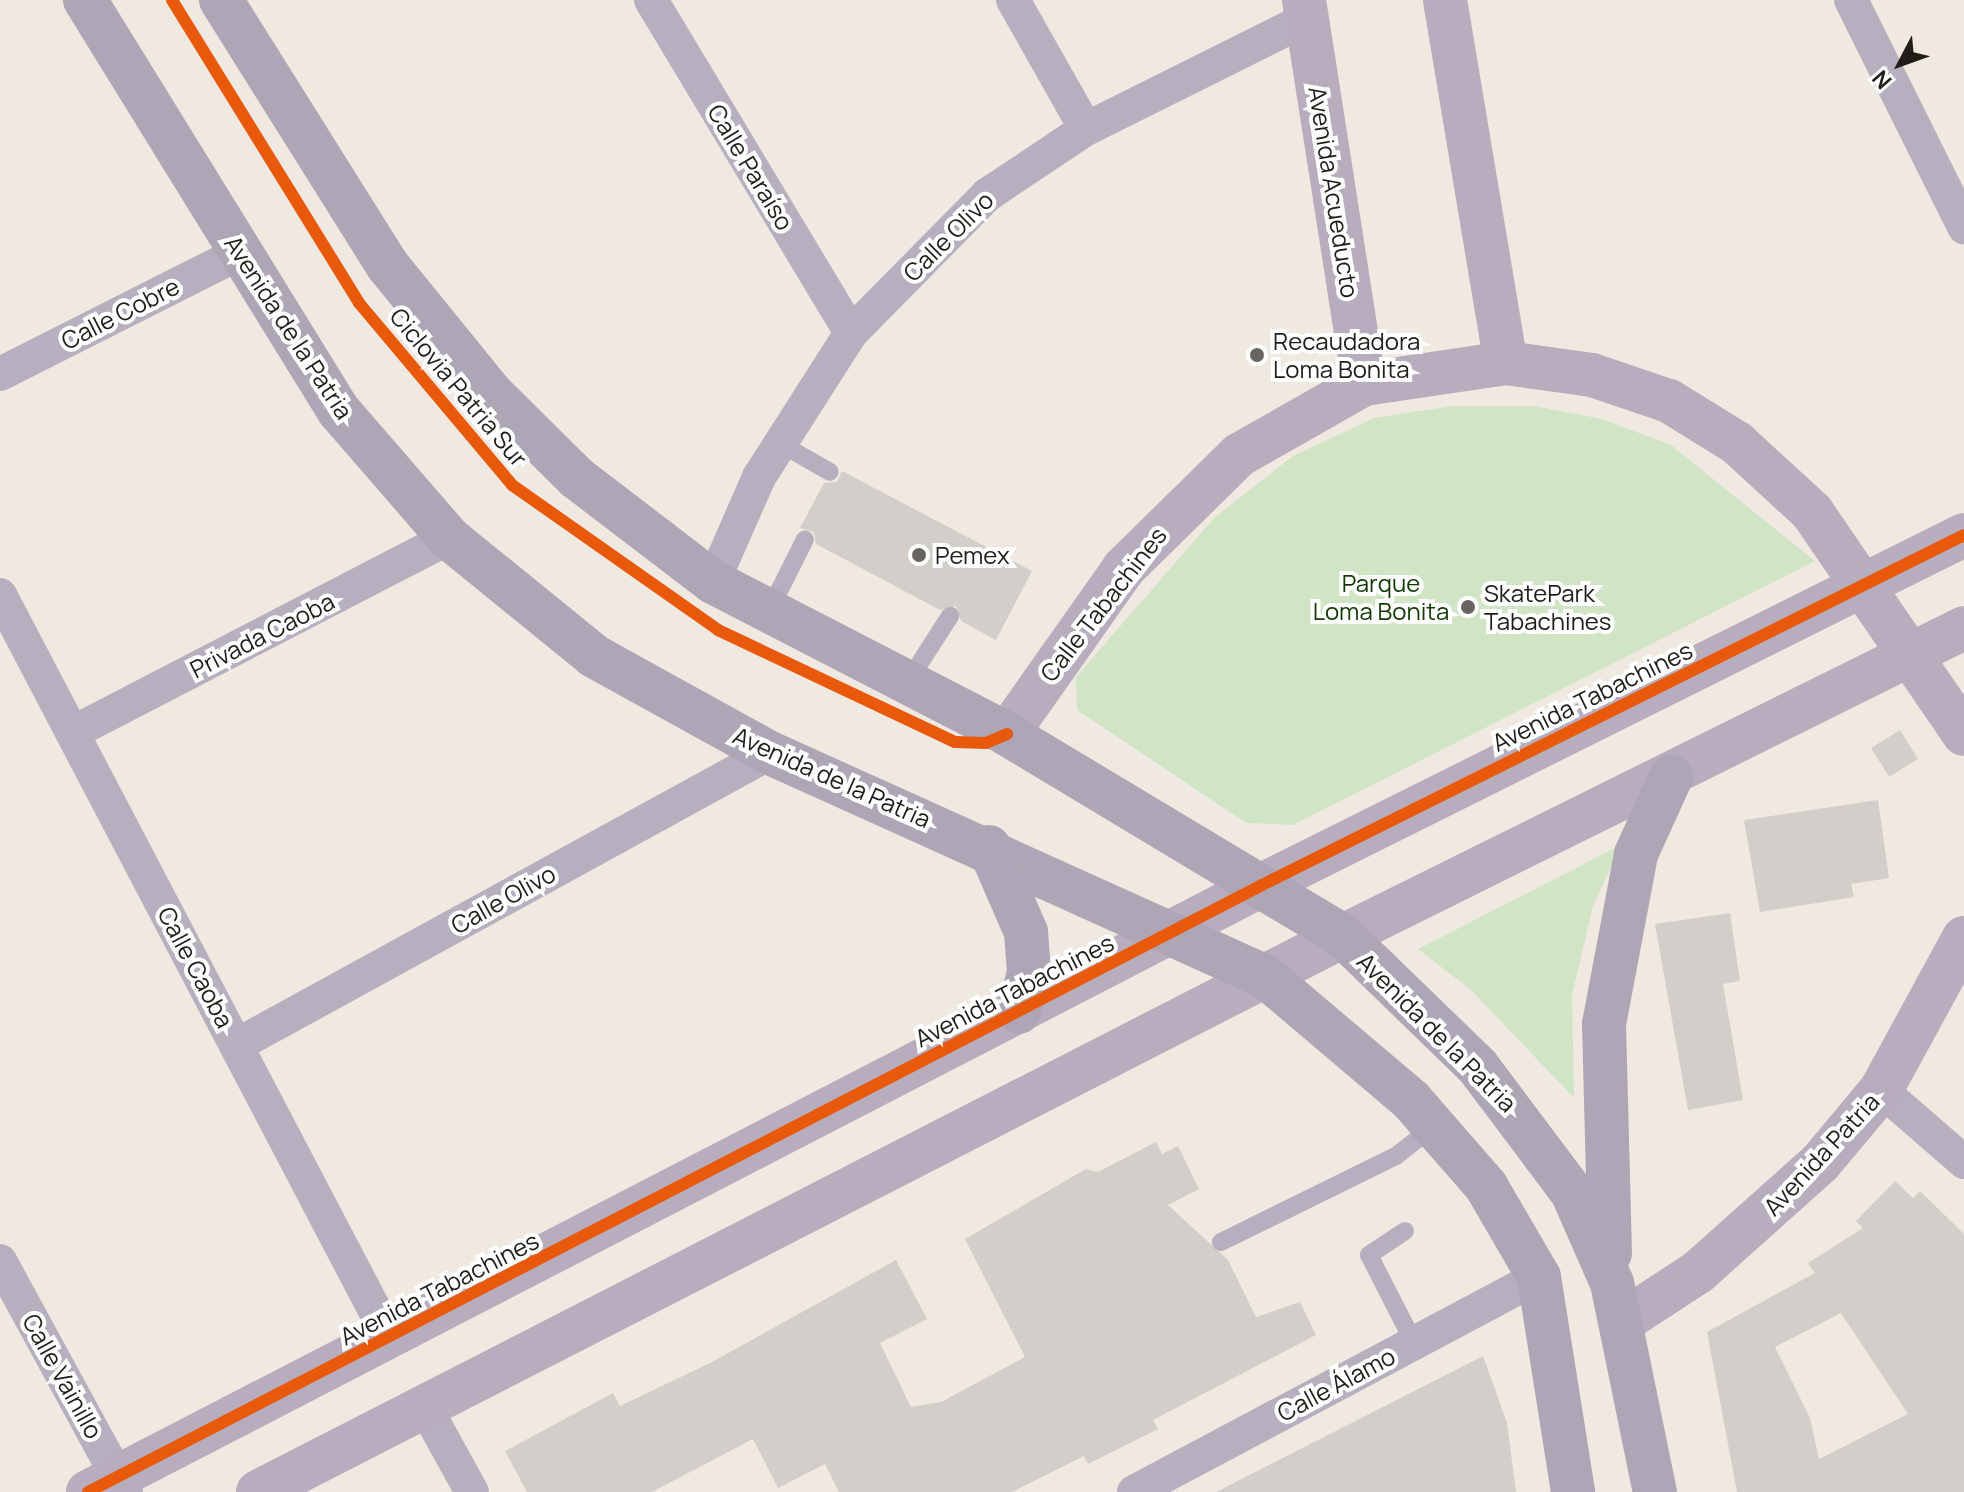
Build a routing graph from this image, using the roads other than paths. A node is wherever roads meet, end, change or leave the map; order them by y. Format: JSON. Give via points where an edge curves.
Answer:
{"nodes":[{"id":1,"x":85,"y":0,"type":"edge"},
{"id":2,"x":221,"y":0,"type":"edge"},
{"id":3,"x":651,"y":0,"type":"edge"},
{"id":4,"x":1013,"y":0,"type":"edge"},
{"id":5,"x":1445,"y":0,"type":"edge"},
{"id":6,"x":1851,"y":0,"type":"edge"},
{"id":7,"x":1305,"y":9,"type":"edge"},
{"id":8,"x":1086,"y":129,"type":"junction"},
{"id":9,"x":1964,"y":227,"type":"edge"},
{"id":10,"x":240,"y":253,"type":"junction"},
{"id":11,"x":851,"y":333,"type":"junction"},
{"id":12,"x":1506,"y":363,"type":"junction"},
{"id":13,"x":0,"y":374,"type":"edge"},
{"id":14,"x":1364,"y":384,"type":"junction"},
{"id":15,"x":781,"y":444,"type":"junction"},
{"id":16,"x":830,"y":472,"type":"dead end"},
{"id":17,"x":1964,"y":535,"type":"edge"},
{"id":18,"x":449,"y":538,"type":"junction"},
{"id":19,"x":805,"y":539,"type":"dead end"},
{"id":20,"x":713,"y":582,"type":"junction"},
{"id":21,"x":1867,"y":584,"type":"junction"},
{"id":22,"x":0,"y":595,"type":"edge"},
{"id":23,"x":769,"y":611,"type":"junction"},
{"id":24,"x":950,"y":616,"type":"dead end"},
{"id":25,"x":1964,"y":628,"type":"edge"},
{"id":26,"x":1913,"y":654,"type":"junction"},
{"id":27,"x":907,"y":683,"type":"junction"},
{"id":28,"x":74,"y":732,"type":"junction"},
{"id":29,"x":1007,"y":734,"type":"junction"},
{"id":30,"x":1964,"y":734,"type":"edge"},
{"id":31,"x":770,"y":753,"type":"junction"},
{"id":32,"x":1671,"y":777,"type":"junction"},
{"id":33,"x":989,"y":847,"type":"junction"},
{"id":34,"x":1262,"y":885,"type":"junction"},
{"id":35,"x":1176,"y":932,"type":"junction"},
{"id":36,"x":1343,"y":936,"type":"junction"},
{"id":37,"x":1964,"y":938,"type":"edge"},
{"id":38,"x":1266,"y":977,"type":"junction"},
{"id":39,"x":1019,"y":1012,"type":"junction"},
{"id":40,"x":237,"y":1045,"type":"junction"},
{"id":41,"x":1881,"y":1090,"type":"junction"},
{"id":42,"x":1434,"y":1126,"type":"junction"},
{"id":43,"x":1964,"y":1162,"type":"edge"},
{"id":44,"x":1405,"y":1231,"type":"dead end"},
{"id":45,"x":1221,"y":1242,"type":"dead end"},
{"id":46,"x":0,"y":1261,"type":"edge"},
{"id":47,"x":1539,"y":1277,"type":"junction"},
{"id":48,"x":1617,"y":1302,"type":"junction"},
{"id":49,"x":390,"y":1339,"type":"junction"},
{"id":50,"x":1414,"y":1343,"type":"junction"},
{"id":51,"x":425,"y":1407,"type":"junction"},
{"id":52,"x":111,"y":1487,"type":"edge"},
{"id":53,"x":258,"y":1492,"type":"edge"},
{"id":54,"x":472,"y":1492,"type":"edge"},
{"id":55,"x":1134,"y":1492,"type":"edge"},
{"id":56,"x":1573,"y":1492,"type":"edge"},
{"id":57,"x":1655,"y":1492,"type":"edge"}],
"edges":[{"from":1,"to":10,"type":"main road","name":"Avenida de la Patria"},
{"from":2,"to":20,"type":"main road","name":"Avenida de la Patria","via":[[388,266],[493,395],[577,478]]},
{"from":3,"to":11,"type":"street","name":"Calle Paraíso"},
{"from":4,"to":8,"type":"street"},
{"from":5,"to":12,"type":"street"},
{"from":6,"to":9,"type":"street"},
{"from":7,"to":8,"type":"street","name":"Calle Olivo"},
{"from":7,"to":14,"type":"street","name":"Avenida Acueducto"},
{"from":8,"to":11,"type":"street","name":"Calle Olivo","via":[[987,195]]},
{"from":10,"to":13,"type":"street","name":"Calle Cobre"},
{"from":10,"to":18,"type":"main road","name":"Avenida de la Patria","via":[[339,411]]},
{"from":11,"to":15,"type":"street","name":"Calle Olivo"},
{"from":12,"to":14,"type":"street","name":"Calle Tabachines"},
{"from":12,"to":21,"type":"street","name":"Calle Tabachines","via":[[1592,375],[1696,418],[1737,443],[1812,512]]},
{"from":14,"to":29,"type":"street","name":"Calle Tabachines","via":[[1239,455],[1177,511],[1072,636]]},
{"from":15,"to":16,"type":"lane"},
{"from":15,"to":20,"type":"street","name":"Calle Olivo"},
{"from":17,"to":21,"type":"street","name":"Avenida Tabachines"},
{"from":18,"to":28,"type":"street","name":"Privada Caoba"},
{"from":18,"to":31,"type":"main road","name":"Avenida de la Patria","via":[[594,656]]},
{"from":19,"to":23,"type":"lane"},
{"from":20,"to":23,"type":"main road","name":"Avenida de la Patria"},
{"from":21,"to":26,"type":"street","name":"Calle Tabachines"},
{"from":21,"to":34,"type":"street","name":"Avenida Tabachines"},
{"from":22,"to":28,"type":"street","name":"Calle Caoba"},
{"from":23,"to":27,"type":"main road","name":"Avenida de la Patria"},
{"from":24,"to":27,"type":"lane"},
{"from":25,"to":26,"type":"street"},
{"from":26,"to":30,"type":"street"},
{"from":26,"to":32,"type":"street"},
{"from":27,"to":29,"type":"main road","name":"Avenida de la Patria"},
{"from":28,"to":40,"type":"street","name":"Calle Caoba"},
{"from":29,"to":34,"type":"main road","name":"Avenida de la Patria"},
{"from":31,"to":33,"type":"main road","name":"Avenida de la Patria"},
{"from":31,"to":40,"type":"street","name":"Calle Olivo"},
{"from":32,"to":36,"type":"street"},
{"from":32,"to":48,"type":"main road","via":[[1636,854],[1604,1024]]},
{"from":33,"to":35,"type":"main road","name":"Avenida de la Patria"},
{"from":33,"to":39,"type":"main road","via":[[1026,932],[1029,972]]},
{"from":34,"to":35,"type":"street","name":"Avenida Tabachines"},
{"from":34,"to":36,"type":"main road","name":"Avenida de la Patria"},
{"from":35,"to":38,"type":"main road","name":"Avenida de la Patria"},
{"from":35,"to":39,"type":"street","name":"Avenida Tabachines"},
{"from":36,"to":38,"type":"street"},
{"from":36,"to":48,"type":"main road","name":"Avenida de la Patria","via":[[1530,1127],[1572,1192]]},
{"from":37,"to":41,"type":"street","name":"Avenida Patria"},
{"from":38,"to":42,"type":"main road","name":"Avenida de la Patria"},
{"from":38,"to":51,"type":"street"},
{"from":39,"to":49,"type":"street","name":"Avenida Tabachines"},
{"from":40,"to":49,"type":"street","name":"Calle Caoba"},
{"from":41,"to":43,"type":"street"},
{"from":41,"to":48,"type":"street","name":"Avenida Patria","via":[[1764,1218]]},
{"from":42,"to":45,"type":"lane","via":[[1396,1156]]},
{"from":42,"to":47,"type":"main road","name":"Avenida de la Patria","via":[[1486,1186]]},
{"from":44,"to":50,"type":"lane","via":[[1369,1255]]},
{"from":46,"to":52,"type":"street","name":"Calle Vainillo"},
{"from":47,"to":50,"type":"street","name":"Calle Álamo"},
{"from":47,"to":56,"type":"main road","name":"Avenida de la Patria"},
{"from":48,"to":57,"type":"main road","name":"Avenida de la Patria"},
{"from":49,"to":52,"type":"street","name":"Avenida Tabachines"},
{"from":50,"to":55,"type":"street","name":"Calle Álamo"},
{"from":51,"to":53,"type":"street"},
{"from":51,"to":54,"type":"street"}]}
